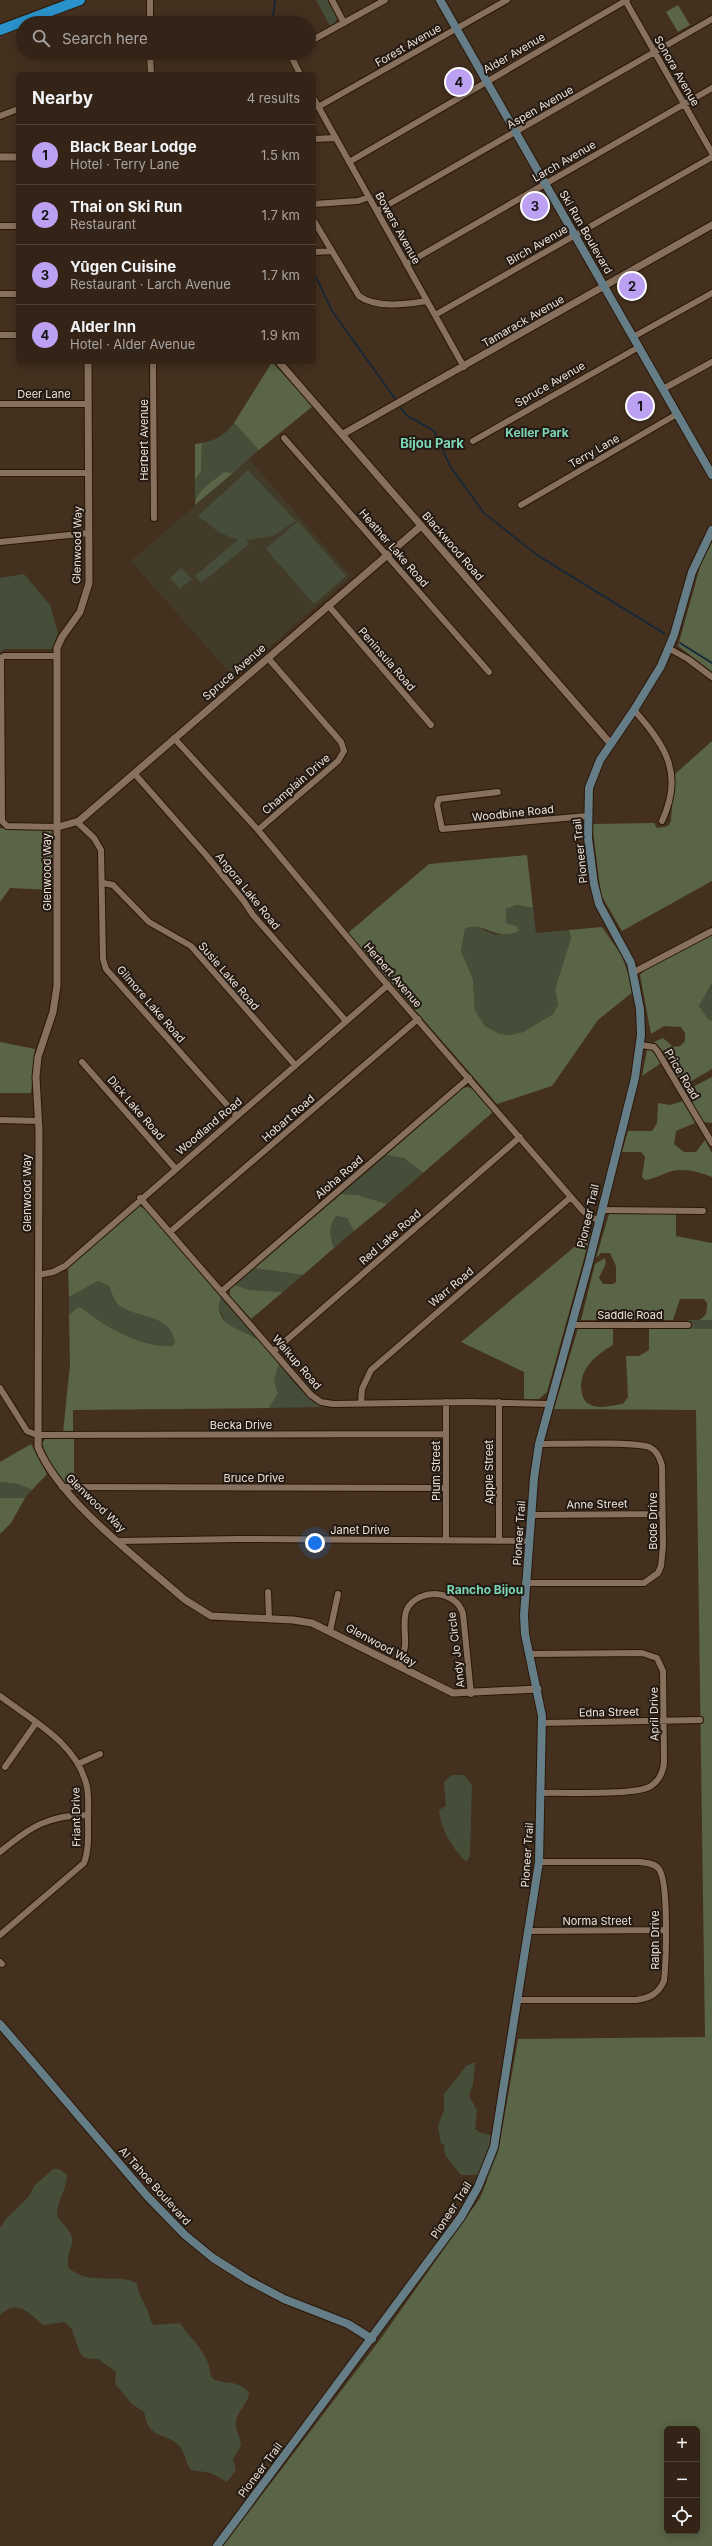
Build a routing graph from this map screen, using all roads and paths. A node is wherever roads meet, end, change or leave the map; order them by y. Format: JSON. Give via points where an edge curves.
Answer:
{"nodes":[{"id":1,"x":80,"y":0,"type":"edge"},
{"id":2,"x":150,"y":0,"type":"edge"},
{"id":3,"x":332,"y":0,"type":"edge"},
{"id":4,"x":385,"y":0,"type":"edge"},
{"id":5,"x":440,"y":0,"type":"edge"},
{"id":6,"x":507,"y":0,"type":"edge"},
{"id":7,"x":626,"y":0,"type":"edge"},
{"id":8,"x":37,"y":16,"type":"edge"},
{"id":9,"x":150,"y":16,"type":"edge"},
{"id":10,"x":712,"y":19,"type":"edge"},
{"id":11,"x":344,"y":23,"type":"junction"},
{"id":12,"x":16,"y":24,"type":"edge"},
{"id":13,"x":457,"y":29,"type":"junction"},
{"id":14,"x":0,"y":30,"type":"edge"},
{"id":15,"x":316,"y":38,"type":"edge"},
{"id":16,"x":654,"y":52,"type":"junction"},
{"id":17,"x":150,"y":60,"type":"edge"},
{"id":18,"x":293,"y":60,"type":"edge"},
{"id":19,"x":151,"y":72,"type":"edge"},
{"id":20,"x":299,"y":72,"type":"edge"},
{"id":21,"x":487,"y":80,"type":"junction"},
{"id":22,"x":712,"y":88,"type":"edge"},
{"id":23,"x":316,"y":104,"type":"edge"},
{"id":24,"x":684,"y":104,"type":"junction"},
{"id":25,"x":318,"y":107,"type":"junction"},
{"id":26,"x":16,"y":110,"type":"edge"},
{"id":27,"x":0,"y":116,"type":"edge"},
{"id":28,"x":516,"y":132,"type":"junction"},
{"id":29,"x":336,"y":138,"type":"junction"},
{"id":30,"x":316,"y":139,"type":"edge"},
{"id":31,"x":712,"y":152,"type":"edge"},
{"id":32,"x":0,"y":157,"type":"edge"},
{"id":33,"x":16,"y":157,"type":"edge"},
{"id":34,"x":712,"y":157,"type":"edge"},
{"id":35,"x":349,"y":162,"type":"junction"},
{"id":36,"x":545,"y":183,"type":"junction"},
{"id":37,"x":369,"y":197,"type":"junction"},
{"id":38,"x":316,"y":204,"type":"edge"},
{"id":39,"x":377,"y":211,"type":"junction"},
{"id":40,"x":316,"y":224,"type":"edge"},
{"id":41,"x":712,"y":224,"type":"edge"},
{"id":42,"x":0,"y":226,"type":"edge"},
{"id":43,"x":16,"y":226,"type":"edge"},
{"id":44,"x":575,"y":235,"type":"junction"},
{"id":45,"x":332,"y":251,"type":"junction"},
{"id":46,"x":316,"y":252,"type":"edge"},
{"id":47,"x":406,"y":264,"type":"junction"},
{"id":48,"x":604,"y":287,"type":"junction"},
{"id":49,"x":0,"y":294,"type":"edge"},
{"id":50,"x":16,"y":294,"type":"edge"},
{"id":51,"x":712,"y":294,"type":"edge"},
{"id":52,"x":427,"y":301,"type":"junction"},
{"id":53,"x":435,"y":315,"type":"junction"},
{"id":54,"x":0,"y":335,"type":"edge"},
{"id":55,"x":16,"y":335,"type":"edge"},
{"id":56,"x":633,"y":337,"type":"junction"},
{"id":57,"x":639,"y":347,"type":"junction"},
{"id":58,"x":712,"y":362,"type":"edge"},
{"id":59,"x":88,"y":364,"type":"edge"},
{"id":60,"x":153,"y":364,"type":"edge"},
{"id":61,"x":281,"y":364,"type":"edge"},
{"id":62,"x":464,"y":367,"type":"junction"},
{"id":63,"x":663,"y":389,"type":"junction"},
{"id":64,"x":0,"y":404,"type":"edge"},
{"id":65,"x":88,"y":404,"type":"junction"},
{"id":66,"x":677,"y":414,"type":"junction"},
{"id":67,"x":343,"y":434,"type":"junction"},
{"id":68,"x":284,"y":438,"type":"dead end"},
{"id":69,"x":473,"y":441,"type":"dead end"},
{"id":70,"x":0,"y":473,"type":"edge"},
{"id":71,"x":89,"y":473,"type":"junction"},
{"id":72,"x":712,"y":475,"type":"edge"},
{"id":73,"x":521,"y":505,"type":"dead end"},
{"id":74,"x":154,"y":518,"type":"dead end"},
{"id":75,"x":421,"y":526,"type":"junction"},
{"id":76,"x":712,"y":530,"type":"edge"},
{"id":77,"x":89,"y":532,"type":"junction"},
{"id":78,"x":0,"y":542,"type":"edge"},
{"id":79,"x":387,"y":554,"type":"junction"},
{"id":80,"x":328,"y":605,"type":"junction"},
{"id":81,"x":670,"y":649,"type":"junction"},
{"id":82,"x":57,"y":656,"type":"junction"},
{"id":83,"x":268,"y":658,"type":"junction"},
{"id":84,"x":489,"y":672,"type":"dead end"},
{"id":85,"x":712,"y":677,"type":"edge"},
{"id":86,"x":634,"y":710,"type":"junction"},
{"id":87,"x":431,"y":725,"type":"dead end"},
{"id":88,"x":174,"y":738,"type":"junction"},
{"id":89,"x":610,"y":743,"type":"junction"},
{"id":90,"x":134,"y":773,"type":"junction"},
{"id":91,"x":498,"y":792,"type":"dead end"},
{"id":92,"x":587,"y":816,"type":"junction"},
{"id":93,"x":662,"y":821,"type":"dead end"},
{"id":94,"x":77,"y":822,"type":"junction"},
{"id":95,"x":58,"y":827,"type":"junction"},
{"id":96,"x":258,"y":830,"type":"junction"},
{"id":97,"x":103,"y":884,"type":"junction"},
{"id":98,"x":712,"y":931,"type":"edge"},
{"id":99,"x":634,"y":972,"type":"junction"},
{"id":100,"x":388,"y":985,"type":"junction"},
{"id":101,"x":418,"y":1019,"type":"junction"},
{"id":102,"x":346,"y":1021,"type":"junction"},
{"id":103,"x":641,"y":1045,"type":"junction"},
{"id":104,"x":82,"y":1062,"type":"dead end"},
{"id":105,"x":295,"y":1065,"type":"junction"},
{"id":106,"x":469,"y":1078,"type":"junction"},
{"id":107,"x":237,"y":1116,"type":"junction"},
{"id":108,"x":0,"y":1120,"type":"edge"},
{"id":109,"x":38,"y":1121,"type":"junction"},
{"id":110,"x":520,"y":1137,"type":"junction"},
{"id":111,"x":712,"y":1144,"type":"edge"},
{"id":112,"x":175,"y":1168,"type":"junction"},
{"id":113,"x":571,"y":1197,"type":"junction"},
{"id":114,"x":140,"y":1198,"type":"junction"},
{"id":115,"x":602,"y":1210,"type":"junction"},
{"id":116,"x":703,"y":1211,"type":"dead end"},
{"id":117,"x":599,"y":1220,"type":"junction"},
{"id":118,"x":170,"y":1232,"type":"junction"},
{"id":119,"x":38,"y":1274,"type":"junction"},
{"id":120,"x":222,"y":1291,"type":"junction"},
{"id":121,"x":572,"y":1325,"type":"junction"},
{"id":122,"x":688,"y":1325,"type":"dead end"},
{"id":123,"x":274,"y":1352,"type":"junction"},
{"id":124,"x":0,"y":1388,"type":"edge"},
{"id":125,"x":446,"y":1402,"type":"junction"},
{"id":126,"x":499,"y":1402,"type":"junction"},
{"id":127,"x":361,"y":1403,"type":"junction"},
{"id":128,"x":549,"y":1404,"type":"junction"},
{"id":129,"x":446,"y":1434,"type":"junction"},
{"id":130,"x":36,"y":1435,"type":"junction"},
{"id":131,"x":539,"y":1444,"type":"junction"},
{"id":132,"x":62,"y":1487,"type":"junction"},
{"id":133,"x":446,"y":1488,"type":"junction"},
{"id":134,"x":662,"y":1514,"type":"junction"},
{"id":135,"x":532,"y":1515,"type":"junction"},
{"id":136,"x":446,"y":1540,"type":"junction"},
{"id":137,"x":119,"y":1541,"type":"junction"},
{"id":138,"x":499,"y":1541,"type":"junction"},
{"id":139,"x":530,"y":1541,"type":"junction"},
{"id":140,"x":525,"y":1583,"type":"junction"},
{"id":141,"x":268,"y":1592,"type":"dead end"},
{"id":142,"x":338,"y":1594,"type":"dead end"},
{"id":143,"x":269,"y":1619,"type":"junction"},
{"id":144,"x":330,"y":1631,"type":"junction"},
{"id":145,"x":529,"y":1654,"type":"junction"},
{"id":146,"x":398,"y":1666,"type":"junction"},
{"id":147,"x":538,"y":1689,"type":"junction"},
{"id":148,"x":471,"y":1694,"type":"junction"},
{"id":149,"x":0,"y":1696,"type":"edge"},
{"id":150,"x":700,"y":1720,"type":"dead end"},
{"id":151,"x":664,"y":1721,"type":"junction"},
{"id":152,"x":36,"y":1723,"type":"junction"},
{"id":153,"x":542,"y":1723,"type":"junction"},
{"id":154,"x":100,"y":1754,"type":"dead end"},
{"id":155,"x":78,"y":1764,"type":"junction"},
{"id":156,"x":6,"y":1767,"type":"dead end"},
{"id":157,"x":542,"y":1793,"type":"junction"},
{"id":158,"x":88,"y":1815,"type":"junction"},
{"id":159,"x":0,"y":1852,"type":"edge"},
{"id":160,"x":539,"y":1862,"type":"junction"},
{"id":161,"x":665,"y":1930,"type":"junction"},
{"id":162,"x":529,"y":1931,"type":"junction"},
{"id":163,"x":0,"y":1935,"type":"edge"},
{"id":164,"x":518,"y":2000,"type":"junction"},
{"id":165,"x":0,"y":2024,"type":"edge"},
{"id":166,"x":372,"y":2339,"type":"junction"},
{"id":167,"x":217,"y":2546,"type":"edge"}],
"edges":[{"from":1,"to":8,"type":"highway"},
{"from":2,"to":9,"type":"street"},
{"from":3,"to":11,"type":"street"},
{"from":4,"to":11,"type":"street"},
{"from":5,"to":13,"type":"main road","name":"Ski Run Boulevard"},
{"from":6,"to":13,"type":"street","name":"Forest Avenue"},
{"from":7,"to":16,"type":"street","name":"Sonora Avenue"},
{"from":7,"to":21,"type":"street","name":"Alder Avenue"},
{"from":10,"to":16,"type":"street","name":"Aspen Avenue"},
{"from":11,"to":15,"type":"street"},
{"from":12,"to":14,"type":"highway"},
{"from":13,"to":21,"type":"main road","name":"Ski Run Boulevard"},
{"from":13,"to":25,"type":"street","name":"Forest Avenue"},
{"from":16,"to":24,"type":"street","name":"Sonora Avenue"},
{"from":16,"to":28,"type":"street","name":"Aspen Avenue"},
{"from":17,"to":19,"type":"street"},
{"from":18,"to":20,"type":"street"},
{"from":21,"to":28,"type":"main road","name":"Ski Run Boulevard"},
{"from":21,"to":35,"type":"street","name":"Alder Avenue"},
{"from":22,"to":24,"type":"street","name":"Larch Avenue"},
{"from":23,"to":25,"type":"street","name":"Bowers Avenue"},
{"from":24,"to":31,"type":"street","name":"Sonora Avenue"},
{"from":24,"to":36,"type":"street","name":"Larch Avenue"},
{"from":25,"to":29,"type":"street","name":"Bowers Avenue"},
{"from":26,"to":27,"type":"street"},
{"from":28,"to":36,"type":"main road","name":"Ski Run Boulevard"},
{"from":28,"to":39,"type":"street","name":"Aspen Avenue"},
{"from":29,"to":30,"type":"street"},
{"from":29,"to":35,"type":"street","name":"Bowers Avenue"},
{"from":32,"to":33,"type":"street"},
{"from":34,"to":44,"type":"street","name":"Birch Avenue"},
{"from":35,"to":37,"type":"street","name":"Bowers Avenue"},
{"from":36,"to":44,"type":"main road","name":"Ski Run Boulevard"},
{"from":36,"to":47,"type":"street","name":"Larch Avenue"},
{"from":37,"to":38,"type":"street","via":[[358,202]]},
{"from":37,"to":39,"type":"street","name":"Bowers Avenue"},
{"from":39,"to":47,"type":"street","name":"Bowers Avenue"},
{"from":40,"to":45,"type":"street"},
{"from":41,"to":48,"type":"street","name":"Tamarack Avenue"},
{"from":42,"to":43,"type":"street"},
{"from":44,"to":48,"type":"main road","name":"Ski Run Boulevard"},
{"from":44,"to":53,"type":"street","name":"Birch Avenue"},
{"from":45,"to":46,"type":"street"},
{"from":45,"to":52,"type":"street","via":[[357,294],[364,300],[386,303]]},
{"from":47,"to":52,"type":"street","name":"Bowers Avenue"},
{"from":48,"to":56,"type":"main road","name":"Ski Run Boulevard"},
{"from":48,"to":62,"type":"street","name":"Tamarack Avenue"},
{"from":49,"to":50,"type":"street"},
{"from":51,"to":56,"type":"street"},
{"from":52,"to":53,"type":"street","name":"Bowers Avenue"},
{"from":53,"to":62,"type":"street","name":"Bowers Avenue"},
{"from":54,"to":55,"type":"street"},
{"from":56,"to":57,"type":"main road","name":"Ski Run Boulevard"},
{"from":57,"to":63,"type":"main road","name":"Ski Run Boulevard"},
{"from":57,"to":69,"type":"street","name":"Spruce Avenue"},
{"from":58,"to":63,"type":"street"},
{"from":59,"to":65,"type":"street","name":"Glenwood Way"},
{"from":60,"to":74,"type":"street","name":"Herbert Avenue"},
{"from":61,"to":67,"type":"street","name":"Blackwood Road"},
{"from":62,"to":67,"type":"street","name":"Tamarack Avenue"},
{"from":63,"to":66,"type":"main road","name":"Ski Run Boulevard"},
{"from":64,"to":65,"type":"street","name":"Deer Lane"},
{"from":65,"to":71,"type":"street","name":"Glenwood Way"},
{"from":66,"to":72,"type":"main road","name":"Ski Run Boulevard"},
{"from":66,"to":73,"type":"street","name":"Terry Lane"},
{"from":67,"to":75,"type":"street","name":"Blackwood Road"},
{"from":68,"to":79,"type":"street","name":"Heather Lake Road"},
{"from":70,"to":71,"type":"street"},
{"from":71,"to":77,"type":"street","name":"Glenwood Way"},
{"from":75,"to":79,"type":"street","name":"Spruce Avenue"},
{"from":75,"to":89,"type":"street","name":"Blackwood Road"},
{"from":76,"to":81,"type":"main road","name":"Pioneer Trail","via":[[692,572]]},
{"from":77,"to":78,"type":"street"},
{"from":77,"to":82,"type":"street","name":"Glenwood Way","via":[[87,593],[80,612],[59,642]]},
{"from":79,"to":80,"type":"street","name":"Spruce Avenue"},
{"from":79,"to":84,"type":"street","name":"Heather Lake Road"},
{"from":80,"to":83,"type":"street","name":"Spruce Avenue"},
{"from":80,"to":87,"type":"street","name":"Peninsula Road"},
{"from":81,"to":85,"type":"street"},
{"from":81,"to":86,"type":"main road","name":"Pioneer Trail"},
{"from":82,"to":95,"type":"street","name":"Glenwood Way"},
{"from":82,"to":95,"type":"street","via":[[2,656],[2,822],[4,825]]},
{"from":83,"to":88,"type":"street","name":"Spruce Avenue"},
{"from":83,"to":96,"type":"street","name":"Champlain Drive","via":[[341,742],[344,751],[338,761]]},
{"from":86,"to":89,"type":"main road","name":"Pioneer Trail"},
{"from":86,"to":93,"type":"street","via":[[651,729],[670,761],[672,790],[669,806]]},
{"from":88,"to":90,"type":"street","name":"Spruce Avenue"},
{"from":88,"to":96,"type":"street","name":"Herbert Avenue"},
{"from":89,"to":92,"type":"main road","name":"Pioneer Trail","via":[[593,774]]},
{"from":90,"to":94,"type":"street","name":"Spruce Avenue"},
{"from":90,"to":102,"type":"street","name":"Angora Lake Road"},
{"from":91,"to":92,"type":"street","name":"Woodbine Road","via":[[439,799],[437,805],[442,829]]},
{"from":92,"to":99,"type":"main road","name":"Pioneer Trail","via":[[588,848],[596,895]]},
{"from":94,"to":95,"type":"street","name":"Spruce Avenue"},
{"from":94,"to":97,"type":"street","name":"Gilmore Lake Road","via":[[98,844],[102,858]]},
{"from":95,"to":109,"type":"street","name":"Glenwood Way","via":[[57,986],[53,1012],[37,1067]]},
{"from":96,"to":100,"type":"street","name":"Herbert Avenue"},
{"from":97,"to":105,"type":"street","name":"Susie Lake Road","via":[[113,885],[149,922],[191,946]]},
{"from":97,"to":107,"type":"street","name":"Gilmore Lake Road","via":[[103,959],[106,968]]},
{"from":98,"to":99,"type":"street"},
{"from":99,"to":103,"type":"main road","name":"Pioneer Trail","via":[[640,1009]]},
{"from":100,"to":101,"type":"street","name":"Herbert Avenue"},
{"from":100,"to":102,"type":"street","name":"Woodland Road"},
{"from":101,"to":106,"type":"street","name":"Herbert Avenue"},
{"from":101,"to":118,"type":"street","name":"Hobart Road"},
{"from":102,"to":105,"type":"street","name":"Woodland Road"},
{"from":103,"to":111,"type":"street","name":"Price Road","via":[[654,1047],[658,1052]]},
{"from":103,"to":115,"type":"main road","name":"Pioneer Trail"},
{"from":104,"to":112,"type":"street","name":"Dick Lake Road"},
{"from":105,"to":107,"type":"street","name":"Woodland Road"},
{"from":106,"to":110,"type":"street","name":"Herbert Avenue"},
{"from":106,"to":120,"type":"street","name":"Aloha Road"},
{"from":107,"to":112,"type":"street","name":"Woodland Road"},
{"from":108,"to":109,"type":"street"},
{"from":109,"to":119,"type":"street","name":"Glenwood Way"},
{"from":110,"to":113,"type":"street","name":"Herbert Avenue"},
{"from":110,"to":123,"type":"street","name":"Red Lake Road"},
{"from":112,"to":114,"type":"street","name":"Woodland Road"},
{"from":113,"to":117,"type":"street","name":"Herbert Avenue","via":[[586,1215]]},
{"from":113,"to":127,"type":"street","name":"Warr Road","via":[[371,1370],[362,1389]]},
{"from":114,"to":118,"type":"street","name":"Walkup Road"},
{"from":114,"to":119,"type":"street","name":"Woodland Road","via":[[65,1266],[53,1272]]},
{"from":115,"to":116,"type":"street"},
{"from":115,"to":117,"type":"main road","name":"Pioneer Trail"},
{"from":117,"to":121,"type":"main road","name":"Pioneer Trail"},
{"from":118,"to":120,"type":"street","name":"Walkup Road"},
{"from":119,"to":130,"type":"street","name":"Glenwood Way"},
{"from":120,"to":123,"type":"street","name":"Walkup Road"},
{"from":121,"to":122,"type":"street","name":"Saddle Road"},
{"from":121,"to":128,"type":"main road","name":"Pioneer Trail"},
{"from":123,"to":127,"type":"street","name":"Walkup Road","via":[[316,1399],[326,1403]]},
{"from":124,"to":130,"type":"street","via":[[27,1431]]},
{"from":125,"to":126,"type":"street","name":"Walkup Road"},
{"from":125,"to":127,"type":"street","name":"Walkup Road"},
{"from":125,"to":129,"type":"street","name":"Plum Street"},
{"from":126,"to":128,"type":"street","name":"Walkup Road"},
{"from":126,"to":138,"type":"street","name":"Apple Street"},
{"from":128,"to":131,"type":"main road","name":"Pioneer Trail"},
{"from":129,"to":130,"type":"street","name":"Becka Drive"},
{"from":129,"to":133,"type":"street","name":"Plum Street"},
{"from":130,"to":132,"type":"street","name":"Glenwood Way","via":[[41,1454]]},
{"from":131,"to":134,"type":"street","name":"Bode Drive","via":[[651,1447],[657,1452],[662,1466]]},
{"from":131,"to":135,"type":"main road","name":"Pioneer Trail"},
{"from":132,"to":133,"type":"street","name":"Bruce Drive"},
{"from":132,"to":137,"type":"street","name":"Glenwood Way"},
{"from":133,"to":136,"type":"street","name":"Plum Street"},
{"from":134,"to":135,"type":"street","name":"Anne Street"},
{"from":134,"to":140,"type":"street","name":"Bode Drive","via":[[661,1566],[653,1579],[634,1584]]},
{"from":135,"to":139,"type":"main road","name":"Pioneer Trail"},
{"from":136,"to":137,"type":"street","name":"Janet Drive"},
{"from":136,"to":138,"type":"street","name":"Janet Drive"},
{"from":137,"to":143,"type":"street","name":"Glenwood Way","via":[[202,1612],[219,1618]]},
{"from":138,"to":139,"type":"street","name":"Janet Drive"},
{"from":139,"to":140,"type":"main road","name":"Pioneer Trail"},
{"from":140,"to":145,"type":"main road","name":"Pioneer Trail","via":[[524,1625]]},
{"from":141,"to":143,"type":"street"},
{"from":142,"to":144,"type":"street"},
{"from":143,"to":144,"type":"street","name":"Glenwood Way","via":[[303,1621]]},
{"from":144,"to":146,"type":"street","name":"Glenwood Way"},
{"from":145,"to":147,"type":"main road","name":"Pioneer Trail"},
{"from":145,"to":151,"type":"street","name":"April Drive","via":[[634,1652],[657,1658],[663,1671]]},
{"from":146,"to":148,"type":"street","name":"Glenwood Way","via":[[447,1691]]},
{"from":146,"to":148,"type":"street","name":"Andy Jo Circle","via":[[404,1647],[406,1611],[411,1603],[418,1597],[445,1595],[461,1605]]},
{"from":147,"to":148,"type":"street","name":"Glenwood Way"},
{"from":147,"to":153,"type":"main road","name":"Pioneer Trail"},
{"from":149,"to":152,"type":"street","name":"Friant Drive"},
{"from":150,"to":151,"type":"street","name":"Edna Street"},
{"from":151,"to":153,"type":"street","name":"Edna Street"},
{"from":151,"to":157,"type":"street","name":"April Drive","via":[[663,1772],[651,1786],[632,1791]]},
{"from":152,"to":155,"type":"street","name":"Friant Drive","via":[[66,1747]]},
{"from":152,"to":156,"type":"street"},
{"from":153,"to":157,"type":"main road","name":"Pioneer Trail"},
{"from":154,"to":155,"type":"street"},
{"from":155,"to":158,"type":"street","name":"Friant Drive","via":[[88,1789]]},
{"from":157,"to":160,"type":"main road","name":"Pioneer Trail"},
{"from":158,"to":159,"type":"street","via":[[48,1819],[21,1834]]},
{"from":158,"to":163,"type":"street","name":"Friant Drive","via":[[88,1850],[84,1863]]},
{"from":160,"to":161,"type":"street","name":"Ralph Drive","via":[[640,1862],[654,1865],[660,1870],[664,1881]]},
{"from":160,"to":162,"type":"main road","name":"Pioneer Trail"},
{"from":161,"to":162,"type":"street","name":"Norma Street"},
{"from":161,"to":164,"type":"street","name":"Ralph Drive","via":[[664,1981],[660,1990],[653,1996],[636,2000]]},
{"from":162,"to":164,"type":"main road","name":"Pioneer Trail"},
{"from":164,"to":166,"type":"main road","name":"Pioneer Trail","via":[[498,2131],[488,2166],[467,2209]]},
{"from":165,"to":166,"type":"main road","name":"Al Tahoe Boulevard","via":[[148,2197],[212,2258],[284,2299],[348,2324]]},
{"from":166,"to":167,"type":"main road","name":"Pioneer Trail"}]}
